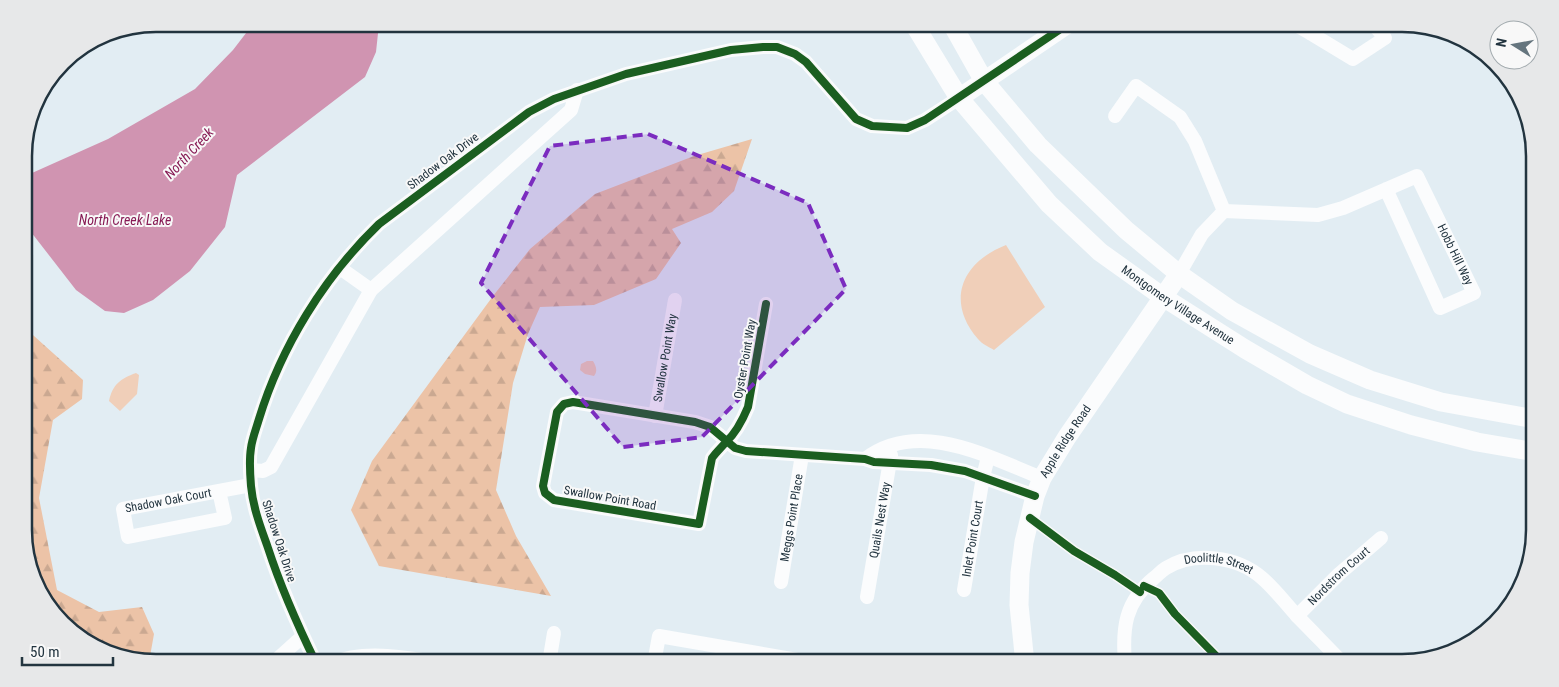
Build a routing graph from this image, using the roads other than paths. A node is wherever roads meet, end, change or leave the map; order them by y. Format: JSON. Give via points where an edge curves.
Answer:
{"nodes":[{"id":1,"x":919,"y":32,"type":"edge"},
{"id":2,"x":957,"y":32,"type":"edge"},
{"id":3,"x":1056,"y":32,"type":"edge"},
{"id":4,"x":1319,"y":32,"type":"edge"},
{"id":5,"x":1380,"y":32,"type":"edge"},
{"id":6,"x":984,"y":81,"type":"junction"},
{"id":7,"x":577,"y":90,"type":"junction"},
{"id":8,"x":958,"y":98,"type":"junction"},
{"id":9,"x":1115,"y":116,"type":"dead end"},
{"id":10,"x":1386,"y":189,"type":"junction"},
{"id":11,"x":1224,"y":211,"type":"junction"},
{"id":12,"x":340,"y":268,"type":"junction"},
{"id":13,"x":1179,"y":274,"type":"junction"},
{"id":14,"x":371,"y":290,"type":"junction"},
{"id":15,"x":1164,"y":298,"type":"junction"},
{"id":16,"x":674,"y":300,"type":"dead end"},
{"id":17,"x":766,"y":304,"type":"dead end"},
{"id":18,"x":655,"y":416,"type":"junction"},
{"id":19,"x":1526,"y":417,"type":"edge"},
{"id":20,"x":727,"y":442,"type":"junction"},
{"id":21,"x":894,"y":444,"type":"junction"},
{"id":22,"x":1526,"y":450,"type":"edge"},
{"id":23,"x":802,"y":455,"type":"junction"},
{"id":24,"x":988,"y":457,"type":"junction"},
{"id":25,"x":865,"y":458,"type":"junction"},
{"id":26,"x":890,"y":463,"type":"junction"},
{"id":27,"x":250,"y":470,"type":"junction"},
{"id":28,"x":983,"y":477,"type":"junction"},
{"id":29,"x":1042,"y":478,"type":"junction"},
{"id":30,"x":251,"y":485,"type":"junction"},
{"id":31,"x":219,"y":491,"type":"junction"},
{"id":32,"x":1035,"y":496,"type":"junction"},
{"id":33,"x":1381,"y":538,"type":"dead end"},
{"id":34,"x":781,"y":582,"type":"dead end"},
{"id":35,"x":964,"y":590,"type":"dead end"},
{"id":36,"x":868,"y":597,"type":"dead end"},
{"id":37,"x":1297,"y":616,"type":"junction"},
{"id":38,"x":554,"y":633,"type":"dead end"},
{"id":39,"x":303,"y":636,"type":"junction"},
{"id":40,"x":283,"y":654,"type":"edge"},
{"id":41,"x":312,"y":654,"type":"edge"},
{"id":42,"x":550,"y":654,"type":"edge"},
{"id":43,"x":656,"y":654,"type":"edge"},
{"id":44,"x":763,"y":654,"type":"edge"},
{"id":45,"x":1024,"y":654,"type":"edge"},
{"id":46,"x":1124,"y":654,"type":"edge"},
{"id":47,"x":1334,"y":654,"type":"edge"}],
"edges":[{"from":1,"to":8,"type":"main road","name":"Montgomery Village Avenue"},
{"from":2,"to":6,"type":"main road","name":"Montgomery Village Avenue"},
{"from":3,"to":6,"type":"main road"},
{"from":4,"to":5,"type":"street","via":[[1354,59],[1385,38]]},
{"from":6,"to":8,"type":"main road"},
{"from":6,"to":13,"type":"main road","name":"Montgomery Village Avenue","via":[[1038,145],[1076,183]]},
{"from":7,"to":8,"type":"street","name":"Shadow Oak Drive","via":[[731,50],[777,47],[806,62],[856,119],[872,126],[907,128]]},
{"from":7,"to":12,"type":"street","name":"Shadow Oak Drive","via":[[529,112],[422,191],[379,224]]},
{"from":7,"to":14,"type":"street","via":[[571,110]]},
{"from":8,"to":15,"type":"main road","name":"Montgomery Village Avenue","via":[[1049,204],[1100,252]]},
{"from":9,"to":11,"type":"street","via":[[1136,86],[1180,117],[1195,141]]},
{"from":10,"to":10,"type":"street","name":"Hobb Hill Way","via":[[1417,176],[1474,293],[1440,308]]},
{"from":10,"to":11,"type":"street","name":"Hobb Hill Way","via":[[1318,216]]},
{"from":11,"to":13,"type":"street","via":[[1202,234]]},
{"from":12,"to":14,"type":"street"},
{"from":12,"to":27,"type":"street","name":"Shadow Oak Drive","via":[[316,300],[273,379],[251,448]]},
{"from":13,"to":15,"type":"main road","name":"Apple Ridge Road"},
{"from":13,"to":19,"type":"main road","name":"Montgomery Village Avenue","via":[[1232,311],[1310,354],[1370,380],[1441,402]]},
{"from":14,"to":27,"type":"street","via":[[271,468],[262,472]]},
{"from":15,"to":22,"type":"main road","name":"Montgomery Village Avenue","via":[[1245,350],[1347,404],[1410,425]]},
{"from":15,"to":29,"type":"main road","name":"Apple Ridge Road"},
{"from":16,"to":18,"type":"street","name":"Swallow Point Way"},
{"from":17,"to":20,"type":"street","name":"Oyster Point Way","via":[[748,407],[742,422]]},
{"from":18,"to":20,"type":"street","name":"Swallow Point Road","via":[[710,427]]},
{"from":18,"to":20,"type":"street","name":"Swallow Point Road","via":[[573,402],[564,404],[556,412],[543,486],[545,494],[554,500],[699,524],[712,458]]},
{"from":20,"to":23,"type":"street","name":"Swallow Point Road","via":[[746,451]]},
{"from":21,"to":24,"type":"street","name":"Swallow Point Road","via":[[942,442]]},
{"from":21,"to":25,"type":"street","name":"Swallow Point Road"},
{"from":21,"to":26,"type":"street","name":"Quails Nest Way"},
{"from":23,"to":25,"type":"street","name":"Swallow Point Road"},
{"from":23,"to":34,"type":"street","name":"Meggs Point Place"},
{"from":24,"to":28,"type":"street","name":"Inlet Point Court"},
{"from":24,"to":29,"type":"street","name":"Swallow Point Road"},
{"from":25,"to":26,"type":"street","name":"Swallow Point Road"},
{"from":26,"to":28,"type":"street","name":"Swallow Point Road","via":[[947,468]]},
{"from":26,"to":36,"type":"street","name":"Quails Nest Way"},
{"from":27,"to":30,"type":"street","name":"Shadow Oak Drive"},
{"from":28,"to":32,"type":"street","name":"Swallow Point Road"},
{"from":28,"to":35,"type":"street","name":"Inlet Point Court"},
{"from":29,"to":32,"type":"main road","name":"Apple Ridge Road"},
{"from":30,"to":31,"type":"street","name":"Shadow Oak Court"},
{"from":30,"to":39,"type":"street","name":"Shadow Oak Drive","via":[[259,523]]},
{"from":31,"to":31,"type":"street","name":"Shadow Oak Court","via":[[123,510],[128,537],[225,518]]},
{"from":32,"to":45,"type":"main road","name":"Apple Ridge Road","via":[[1020,573],[1019,605]]},
{"from":33,"to":37,"type":"street","name":"Nordstrom Court"},
{"from":37,"to":46,"type":"street","name":"Doolittle Street","via":[[1261,577],[1244,566],[1227,560],[1190,560],[1166,568],[1144,586],[1129,608],[1123,636]]},
{"from":37,"to":47,"type":"street","name":"Doolittle Street"},
{"from":38,"to":42,"type":"street"},
{"from":39,"to":40,"type":"street"},
{"from":39,"to":41,"type":"street","name":"Shadow Oak Drive"},
{"from":43,"to":44,"type":"street","via":[[659,636]]}]}
